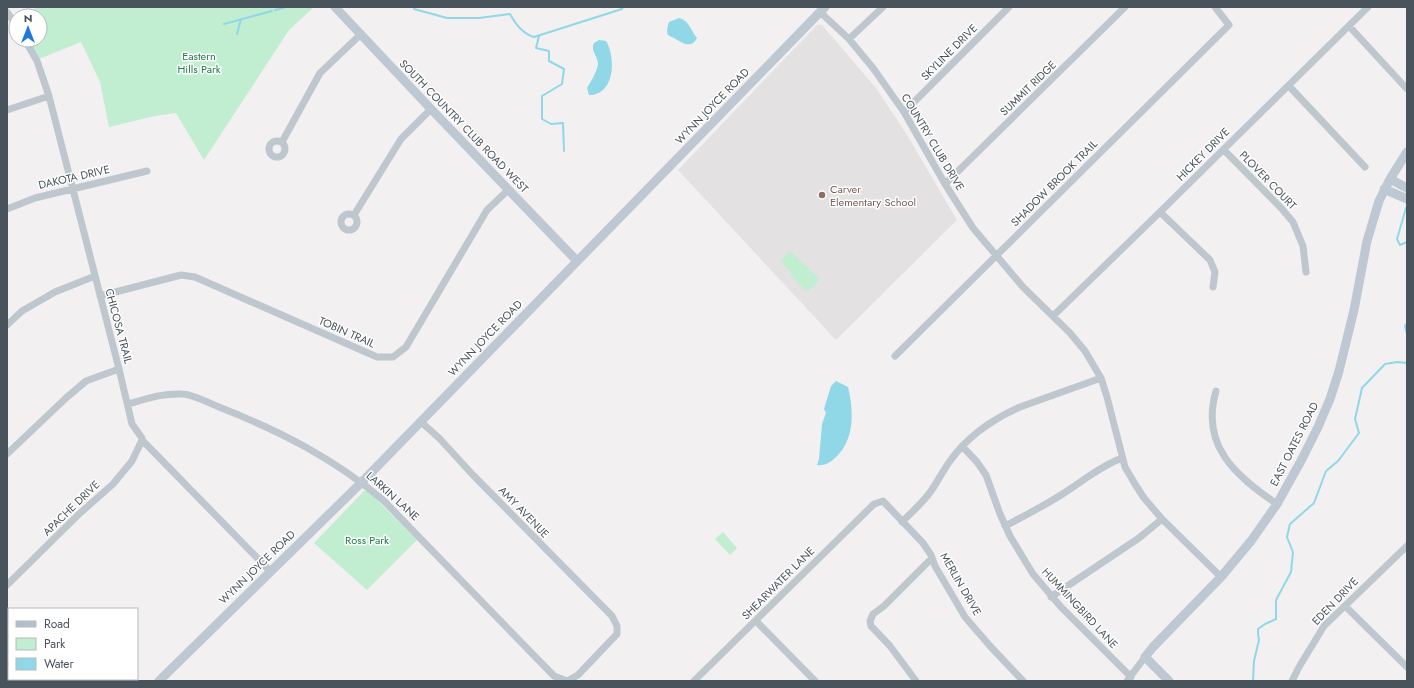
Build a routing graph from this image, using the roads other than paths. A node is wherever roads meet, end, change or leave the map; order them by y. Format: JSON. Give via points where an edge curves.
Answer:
{"nodes":[{"id":1,"x":335,"y":7,"type":"edge"},
{"id":2,"x":883,"y":7,"type":"edge"},
{"id":3,"x":1009,"y":7,"type":"edge"},
{"id":4,"x":1125,"y":7,"type":"edge"},
{"id":5,"x":1215,"y":7,"type":"edge"},
{"id":6,"x":1368,"y":7,"type":"edge"},
{"id":7,"x":823,"y":9,"type":"edge"},
{"id":8,"x":1349,"y":26,"type":"junction"},
{"id":9,"x":361,"y":34,"type":"junction"},
{"id":10,"x":849,"y":39,"type":"junction"},
{"id":11,"x":30,"y":48,"type":"edge"},
{"id":12,"x":1289,"y":86,"type":"junction"},
{"id":13,"x":1407,"y":89,"type":"edge"},
{"id":14,"x":49,"y":96,"type":"junction"},
{"id":15,"x":431,"y":109,"type":"junction"},
{"id":16,"x":7,"y":110,"type":"edge"},
{"id":17,"x":904,"y":112,"type":"junction"},
{"id":18,"x":282,"y":142,"type":"dead end"},
{"id":19,"x":1224,"y":150,"type":"junction"},
{"id":20,"x":1407,"y":152,"type":"edge"},
{"id":21,"x":1365,"y":167,"type":"dead end"},
{"id":22,"x":147,"y":171,"type":"dead end"},
{"id":23,"x":1390,"y":179,"type":"junction"},
{"id":24,"x":945,"y":184,"type":"junction"},
{"id":25,"x":1407,"y":188,"type":"edge"},
{"id":26,"x":73,"y":189,"type":"junction"},
{"id":27,"x":1384,"y":189,"type":"junction"},
{"id":28,"x":508,"y":190,"type":"junction"},
{"id":29,"x":1407,"y":199,"type":"edge"},
{"id":30,"x":7,"y":209,"type":"edge"},
{"id":31,"x":1160,"y":212,"type":"junction"},
{"id":32,"x":354,"y":215,"type":"dead end"},
{"id":33,"x":996,"y":256,"type":"junction"},
{"id":34,"x":577,"y":261,"type":"junction"},
{"id":35,"x":1306,"y":272,"type":"dead end"},
{"id":36,"x":95,"y":276,"type":"junction"},
{"id":37,"x":1213,"y":287,"type":"dead end"},
{"id":38,"x":100,"y":296,"type":"junction"},
{"id":39,"x":1053,"y":316,"type":"junction"},
{"id":40,"x":7,"y":325,"type":"edge"},
{"id":41,"x":895,"y":356,"type":"dead end"},
{"id":42,"x":119,"y":369,"type":"junction"},
{"id":43,"x":1101,"y":378,"type":"junction"},
{"id":44,"x":1216,"y":390,"type":"dead end"},
{"id":45,"x":128,"y":404,"type":"junction"},
{"id":46,"x":421,"y":422,"type":"junction"},
{"id":47,"x":142,"y":440,"type":"junction"},
{"id":48,"x":962,"y":446,"type":"junction"},
{"id":49,"x":7,"y":454,"type":"edge"},
{"id":50,"x":1122,"y":458,"type":"junction"},
{"id":51,"x":362,"y":482,"type":"junction"},
{"id":52,"x":878,"y":503,"type":"joint"},
{"id":53,"x":1277,"y":504,"type":"junction"},
{"id":54,"x":1162,"y":520,"type":"junction"},
{"id":55,"x":902,"y":522,"type":"junction"},
{"id":56,"x":1005,"y":526,"type":"junction"},
{"id":57,"x":1407,"y":546,"type":"edge"},
{"id":58,"x":932,"y":558,"type":"junction"},
{"id":59,"x":270,"y":571,"type":"junction"},
{"id":60,"x":1221,"y":577,"type":"junction"},
{"id":61,"x":7,"y":585,"type":"edge"},
{"id":62,"x":1051,"y":596,"type":"junction"},
{"id":63,"x":1345,"y":606,"type":"junction"},
{"id":64,"x":756,"y":621,"type":"junction"},
{"id":65,"x":1146,"y":657,"type":"junction"},
{"id":66,"x":1407,"y":668,"type":"edge"},
{"id":67,"x":554,"y":676,"type":"joint"},
{"id":68,"x":1129,"y":679,"type":"edge"},
{"id":69,"x":811,"y":680,"type":"edge"},
{"id":70,"x":159,"y":681,"type":"edge"},
{"id":71,"x":694,"y":681,"type":"edge"},
{"id":72,"x":916,"y":681,"type":"edge"},
{"id":73,"x":1023,"y":681,"type":"edge"},
{"id":74,"x":1169,"y":681,"type":"edge"},
{"id":75,"x":1292,"y":681,"type":"edge"}],
"edges":[{"from":1,"to":9,"type":"street","name":"SOUTH COUNTRY CLUB ROAD WEST"},
{"from":2,"to":10,"type":"street"},
{"from":3,"to":17,"type":"street","name":"SKYLINE DRIVE"},
{"from":4,"to":24,"type":"street","name":"SUMMIT RIDGE"},
{"from":5,"to":33,"type":"street","name":"SHADOW BROOK TRAIL","via":[[1229,25]]},
{"from":6,"to":8,"type":"street","name":"HICKEY DRIVE"},
{"from":7,"to":10,"type":"street","name":"COUNTRY CLUB DRIVE"},
{"from":7,"to":34,"type":"street","name":"WYNN JOYCE ROAD"},
{"from":8,"to":12,"type":"street","name":"HICKEY DRIVE"},
{"from":8,"to":13,"type":"street"},
{"from":9,"to":15,"type":"street","name":"SOUTH COUNTRY CLUB ROAD WEST"},
{"from":9,"to":18,"type":"street","via":[[320,73]]},
{"from":10,"to":17,"type":"street","name":"COUNTRY CLUB DRIVE"},
{"from":11,"to":14,"type":"street","name":"CHICOSA TRAIL","via":[[37,61]]},
{"from":12,"to":19,"type":"street","name":"HICKEY DRIVE"},
{"from":12,"to":21,"type":"street"},
{"from":14,"to":16,"type":"street"},
{"from":14,"to":26,"type":"street","name":"CHICOSA TRAIL"},
{"from":15,"to":28,"type":"street","name":"SOUTH COUNTRY CLUB ROAD WEST"},
{"from":15,"to":32,"type":"street","via":[[401,139]]},
{"from":17,"to":24,"type":"street","name":"COUNTRY CLUB DRIVE"},
{"from":19,"to":31,"type":"street","name":"HICKEY DRIVE"},
{"from":19,"to":35,"type":"street","name":"PLOVER COURT","via":[[1293,222],[1303,246]]},
{"from":20,"to":23,"type":"street","name":"EAST OATES ROAD"},
{"from":22,"to":26,"type":"street","name":"DAKOTA DRIVE"},
{"from":23,"to":25,"type":"street"},
{"from":23,"to":27,"type":"street","name":"EAST OATES ROAD"},
{"from":24,"to":33,"type":"street","name":"COUNTRY CLUB DRIVE","via":[[973,228]]},
{"from":26,"to":30,"type":"street","name":"DAKOTA DRIVE","via":[[34,198]]},
{"from":26,"to":36,"type":"street","name":"CHICOSA TRAIL"},
{"from":27,"to":29,"type":"street"},
{"from":27,"to":53,"type":"street","name":"EAST OATES ROAD","via":[[1367,241],[1349,332],[1330,399],[1302,460]]},
{"from":28,"to":34,"type":"street","name":"SOUTH COUNTRY CLUB ROAD WEST"},
{"from":28,"to":38,"type":"street","name":"TOBIN TRAIL","via":[[487,210],[406,347],[393,357],[377,357],[195,277],[181,275]]},
{"from":31,"to":37,"type":"street","via":[[1210,260],[1215,272]]},
{"from":31,"to":39,"type":"street","name":"HICKEY DRIVE"},
{"from":33,"to":39,"type":"street","name":"COUNTRY CLUB DRIVE"},
{"from":33,"to":41,"type":"street","name":"SHADOW BROOK TRAIL"},
{"from":34,"to":46,"type":"street","name":"WYNN JOYCE ROAD"},
{"from":36,"to":38,"type":"street","name":"CHICOSA TRAIL"},
{"from":36,"to":40,"type":"street","via":[[55,292],[22,311]]},
{"from":38,"to":42,"type":"street","name":"CHICOSA TRAIL"},
{"from":39,"to":43,"type":"street","name":"COUNTRY CLUB DRIVE","via":[[1085,351]]},
{"from":42,"to":45,"type":"street","name":"CHICOSA TRAIL"},
{"from":42,"to":49,"type":"street","via":[[86,382]]},
{"from":43,"to":48,"type":"street","via":[[1007,412]]},
{"from":43,"to":50,"type":"street","name":"COUNTRY CLUB DRIVE"},
{"from":44,"to":53,"type":"street","via":[[1212,413],[1217,442],[1222,454],[1241,478]]},
{"from":45,"to":47,"type":"street","name":"CHICOSA TRAIL","via":[[132,424]]},
{"from":45,"to":51,"type":"street","name":"LARKIN LANE","via":[[165,394],[184,394],[247,418],[300,443]]},
{"from":46,"to":51,"type":"street","name":"WYNN JOYCE ROAD"},
{"from":46,"to":67,"type":"street","name":"AMY AVENUE","via":[[612,616],[617,626],[617,634],[578,675],[567,681]]},
{"from":47,"to":59,"type":"street","name":"CHICOSA TRAIL"},
{"from":47,"to":61,"type":"street","name":"APACHE DRIVE","via":[[132,461],[113,484]]},
{"from":48,"to":55,"type":"street","via":[[928,495]]},
{"from":48,"to":56,"type":"street","name":"HUMMINGBIRD LANE","via":[[989,480]]},
{"from":50,"to":54,"type":"street","name":"COUNTRY CLUB DRIVE","via":[[1144,498]]},
{"from":50,"to":56,"type":"street","via":[[1095,471],[1047,503]]},
{"from":51,"to":59,"type":"street","name":"WYNN JOYCE ROAD"},
{"from":51,"to":67,"type":"street","name":"LARKIN LANE","via":[[416,533]]},
{"from":52,"to":55,"type":"street","name":"MERLIN DRIVE","via":[[883,501]]},
{"from":52,"to":64,"type":"street","name":"SHEARWATER LANE","via":[[874,504]]},
{"from":53,"to":60,"type":"street","name":"EAST OATES ROAD"},
{"from":54,"to":60,"type":"street","name":"COUNTRY CLUB DRIVE"},
{"from":54,"to":62,"type":"street"},
{"from":55,"to":58,"type":"street","name":"MERLIN DRIVE","via":[[923,543]]},
{"from":56,"to":62,"type":"street","name":"HUMMINGBIRD LANE","via":[[1024,560]]},
{"from":57,"to":63,"type":"street","name":"EDEN DRIVE"},
{"from":58,"to":72,"type":"street","via":[[873,614],[870,621],[871,626],[890,646]]},
{"from":58,"to":73,"type":"street","name":"MERLIN DRIVE","via":[[965,617]]},
{"from":59,"to":70,"type":"street","name":"WYNN JOYCE ROAD"},
{"from":60,"to":65,"type":"street","name":"EAST OATES ROAD","via":[[1153,646]]},
{"from":62,"to":68,"type":"street","name":"HUMMINGBIRD LANE"},
{"from":63,"to":66,"type":"street"},
{"from":63,"to":75,"type":"street","name":"EDEN DRIVE","via":[[1324,626]]},
{"from":64,"to":69,"type":"street"},
{"from":64,"to":71,"type":"street","name":"SHEARWATER LANE"},
{"from":65,"to":68,"type":"street","name":"EAST OATES ROAD"},
{"from":65,"to":74,"type":"street"}]}
